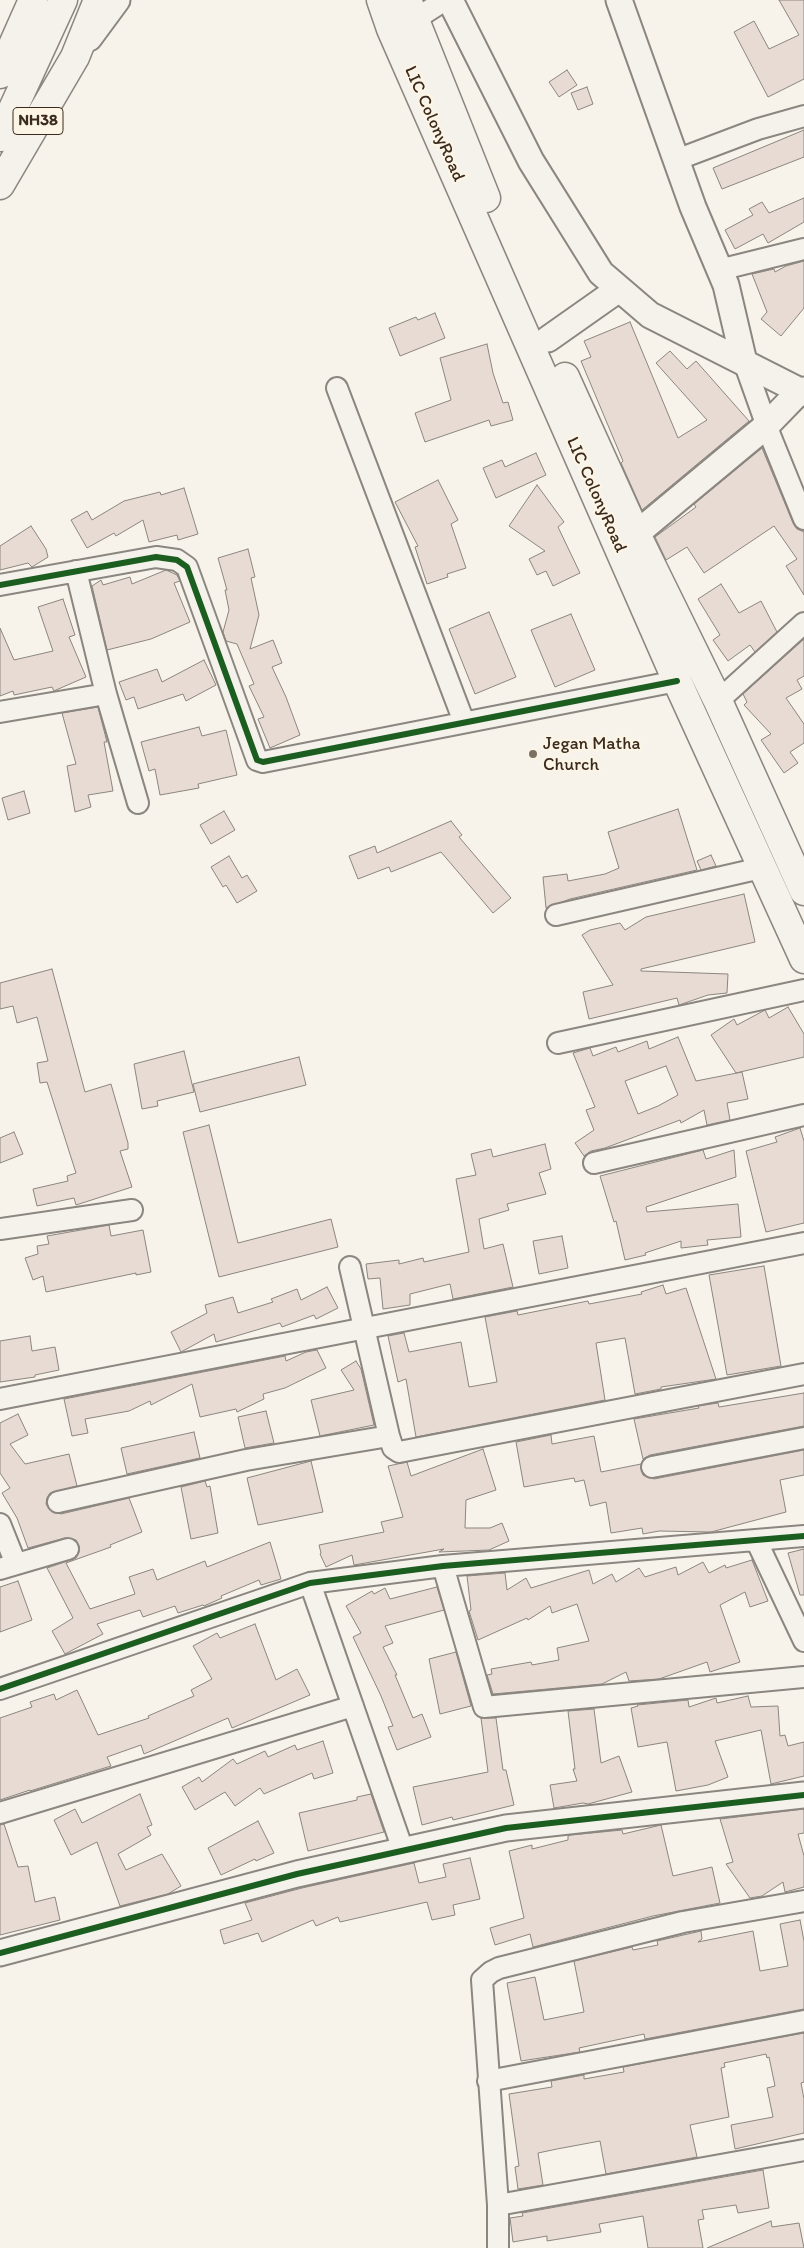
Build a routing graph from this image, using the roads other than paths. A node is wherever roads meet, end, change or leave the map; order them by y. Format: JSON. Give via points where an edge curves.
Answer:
{"nodes":[{"id":1,"x":33,"y":0,"type":"edge"},
{"id":2,"x":63,"y":0,"type":"edge"},
{"id":3,"x":98,"y":0,"type":"edge"},
{"id":4,"x":117,"y":0,"type":"edge"},
{"id":5,"x":381,"y":0,"type":"edge"},
{"id":6,"x":444,"y":0,"type":"edge"},
{"id":7,"x":450,"y":0,"type":"edge"},
{"id":8,"x":619,"y":0,"type":"edge"},
{"id":9,"x":404,"y":16,"type":"edge"},
{"id":10,"x":75,"y":57,"type":"junction"},
{"id":11,"x":0,"y":74,"type":"edge"},
{"id":12,"x":804,"y":116,"type":"edge"},
{"id":13,"x":0,"y":137,"type":"edge"},
{"id":14,"x":676,"y":160,"type":"junction"},
{"id":15,"x":0,"y":185,"type":"edge"},
{"id":16,"x":804,"y":249,"type":"edge"},
{"id":17,"x":719,"y":270,"type":"junction"},
{"id":18,"x":619,"y":289,"type":"junction"},
{"id":19,"x":548,"y":339,"type":"junction"},
{"id":20,"x":744,"y":362,"type":"junction"},
{"id":21,"x":336,"y":388,"type":"dead end"},
{"id":22,"x":803,"y":391,"type":"edge"},
{"id":23,"x":766,"y":426,"type":"junction"},
{"id":24,"x":804,"y":519,"type":"edge"},
{"id":25,"x":636,"y":534,"type":"junction"},
{"id":26,"x":76,"y":571,"type":"junction"},
{"id":27,"x":0,"y":585,"type":"edge"},
{"id":28,"x":804,"y":623,"type":"edge"},
{"id":29,"x":677,"y":681,"type":"junction"},
{"id":30,"x":106,"y":694,"type":"junction"},
{"id":31,"x":718,"y":701,"type":"junction"},
{"id":32,"x":0,"y":712,"type":"edge"},
{"id":33,"x":464,"y":722,"type":"junction"},
{"id":34,"x":138,"y":803,"type":"dead end"},
{"id":35,"x":762,"y":868,"type":"junction"},
{"id":36,"x":804,"y":891,"type":"edge"},
{"id":37,"x":556,"y":915,"type":"dead end"},
{"id":38,"x":804,"y":960,"type":"edge"},
{"id":39,"x":804,"y":990,"type":"edge"},
{"id":40,"x":558,"y":1043,"type":"dead end"},
{"id":41,"x":804,"y":1116,"type":"edge"},
{"id":42,"x":594,"y":1163,"type":"dead end"},
{"id":43,"x":132,"y":1210,"type":"dead end"},
{"id":44,"x":0,"y":1229,"type":"edge"},
{"id":45,"x":804,"y":1243,"type":"edge"},
{"id":46,"x":350,"y":1267,"type":"dead end"},
{"id":47,"x":364,"y":1327,"type":"junction"},
{"id":48,"x":804,"y":1374,"type":"edge"},
{"id":49,"x":0,"y":1399,"type":"edge"},
{"id":50,"x":388,"y":1436,"type":"junction"},
{"id":51,"x":804,"y":1438,"type":"edge"},
{"id":52,"x":652,"y":1467,"type":"dead end"},
{"id":53,"x":58,"y":1502,"type":"dead end"},
{"id":54,"x":0,"y":1524,"type":"edge"},
{"id":55,"x":804,"y":1536,"type":"edge"},
{"id":56,"x":756,"y":1540,"type":"junction"},
{"id":57,"x":68,"y":1549,"type":"dead end"},
{"id":58,"x":8,"y":1566,"type":"edge"},
{"id":59,"x":443,"y":1566,"type":"junction"},
{"id":60,"x":310,"y":1582,"type":"junction"},
{"id":61,"x":804,"y":1641,"type":"edge"},
{"id":62,"x":804,"y":1677,"type":"edge"},
{"id":63,"x":0,"y":1689,"type":"edge"},
{"id":64,"x":354,"y":1706,"type":"junction"},
{"id":65,"x":804,"y":1796,"type":"edge"},
{"id":66,"x":0,"y":1813,"type":"edge"},
{"id":67,"x":403,"y":1850,"type":"junction"},
{"id":68,"x":804,"y":1901,"type":"edge"},
{"id":69,"x":0,"y":1953,"type":"edge"},
{"id":70,"x":804,"y":2021,"type":"edge"},
{"id":71,"x":488,"y":2081,"type":"junction"},
{"id":72,"x":804,"y":2150,"type":"edge"},
{"id":73,"x":498,"y":2205,"type":"junction"},
{"id":74,"x":498,"y":2248,"type":"edge"}],
"edges":[{"from":1,"to":11,"type":"main road"},
{"from":2,"to":13,"type":"main road","number":"NH38"},
{"from":3,"to":10,"type":"main road","number":"NH38"},
{"from":4,"to":10,"type":"street"},
{"from":5,"to":9,"type":"main road"},
{"from":6,"to":9,"type":"street"},
{"from":7,"to":18,"type":"street","via":[[531,161],[600,273]]},
{"from":8,"to":14,"type":"street"},
{"from":9,"to":19,"type":"main road","name":"LIC ColonyRoad"},
{"from":9,"to":29,"type":"main road","name":"LIC ColonyRoad"},
{"from":10,"to":15,"type":"main road","number":"NH38"},
{"from":12,"to":14,"type":"street","via":[[758,129]]},
{"from":14,"to":17,"type":"street"},
{"from":16,"to":17,"type":"street"},
{"from":17,"to":20,"type":"street","via":[[726,285]]},
{"from":18,"to":19,"type":"street"},
{"from":18,"to":20,"type":"street","via":[[650,315]]},
{"from":19,"to":25,"type":"main road","name":"LIC ColonyRoad"},
{"from":20,"to":22,"type":"street"},
{"from":20,"to":23,"type":"street"},
{"from":21,"to":33,"type":"street"},
{"from":22,"to":23,"type":"street"},
{"from":23,"to":24,"type":"street"},
{"from":23,"to":25,"type":"street"},
{"from":25,"to":31,"type":"main road","name":"LIC ColonyRoad"},
{"from":26,"to":27,"type":"street"},
{"from":26,"to":30,"type":"street"},
{"from":26,"to":33,"type":"street","via":[[156,557],[177,560],[187,567],[257,760],[263,762]]},
{"from":28,"to":31,"type":"street"},
{"from":29,"to":33,"type":"street"},
{"from":29,"to":35,"type":"main road","name":"LIC ColonyRoad"},
{"from":30,"to":32,"type":"street"},
{"from":30,"to":34,"type":"street"},
{"from":31,"to":36,"type":"main road","name":"LIC ColonyRoad"},
{"from":35,"to":37,"type":"street"},
{"from":35,"to":38,"type":"main road","name":"LIC ColonyRoad"},
{"from":39,"to":40,"type":"street"},
{"from":41,"to":42,"type":"street"},
{"from":43,"to":44,"type":"street"},
{"from":45,"to":47,"type":"street"},
{"from":46,"to":47,"type":"street"},
{"from":47,"to":49,"type":"street"},
{"from":47,"to":50,"type":"street"},
{"from":48,"to":50,"type":"street","via":[[399,1452],[393,1448]]},
{"from":50,"to":53,"type":"street","via":[[246,1460]]},
{"from":51,"to":52,"type":"street"},
{"from":54,"to":58,"type":"street"},
{"from":55,"to":56,"type":"street"},
{"from":56,"to":59,"type":"street"},
{"from":56,"to":61,"type":"street"},
{"from":57,"to":58,"type":"street"},
{"from":59,"to":60,"type":"street"},
{"from":59,"to":62,"type":"street","via":[[484,1707]]},
{"from":60,"to":63,"type":"street"},
{"from":60,"to":64,"type":"street"},
{"from":64,"to":66,"type":"street"},
{"from":64,"to":67,"type":"street"},
{"from":65,"to":67,"type":"street","via":[[506,1828]]},
{"from":67,"to":69,"type":"street","via":[[297,1874]]},
{"from":68,"to":71,"type":"street","via":[[683,1922],[491,1972],[482,1980]]},
{"from":70,"to":71,"type":"street"},
{"from":71,"to":73,"type":"street"},
{"from":72,"to":73,"type":"street"},
{"from":73,"to":74,"type":"street"}]}
